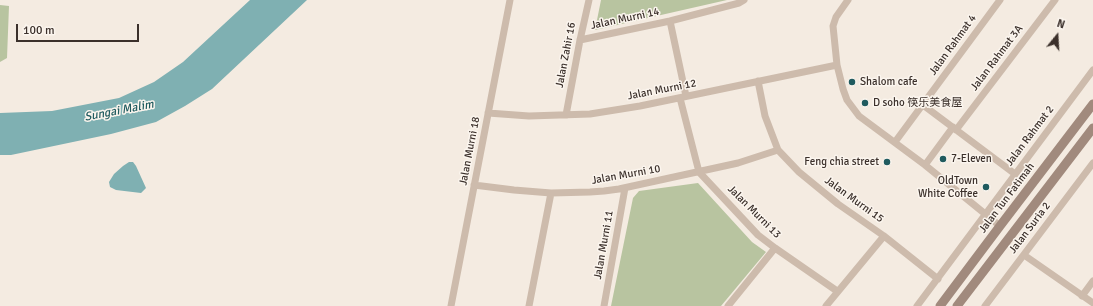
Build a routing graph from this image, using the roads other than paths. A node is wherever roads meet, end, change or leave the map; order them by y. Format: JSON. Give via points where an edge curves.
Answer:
{"nodes":[{"id":1,"x":510,"y":0,"type":"edge"},
{"id":2,"x":590,"y":0,"type":"edge"},
{"id":3,"x":744,"y":0,"type":"edge"},
{"id":4,"x":848,"y":0,"type":"edge"},
{"id":5,"x":1000,"y":0,"type":"edge"},
{"id":6,"x":1055,"y":0,"type":"edge"},
{"id":7,"x":670,"y":21,"type":"junction"},
{"id":8,"x":580,"y":40,"type":"junction"},
{"id":9,"x":837,"y":65,"type":"junction"},
{"id":10,"x":1093,"y":70,"type":"edge"},
{"id":11,"x":758,"y":81,"type":"junction"},
{"id":12,"x":683,"y":97,"type":"junction"},
{"id":13,"x":1093,"y":104,"type":"edge"},
{"id":14,"x":922,"y":105,"type":"junction"},
{"id":15,"x":488,"y":113,"type":"junction"},
{"id":16,"x":566,"y":115,"type":"junction"},
{"id":17,"x":955,"y":128,"type":"junction"},
{"id":18,"x":1093,"y":128,"type":"edge"},
{"id":19,"x":895,"y":142,"type":"junction"},
{"id":20,"x":778,"y":150,"type":"junction"},
{"id":21,"x":1093,"y":163,"type":"edge"},
{"id":22,"x":925,"y":165,"type":"junction"},
{"id":23,"x":699,"y":172,"type":"junction"},
{"id":24,"x":1015,"y":174,"type":"junction"},
{"id":25,"x":1052,"y":182,"type":"junction"},
{"id":26,"x":474,"y":185,"type":"junction"},
{"id":27,"x":625,"y":188,"type":"junction"},
{"id":28,"x":551,"y":193,"type":"junction"},
{"id":29,"x":985,"y":214,"type":"junction"},
{"id":30,"x":1000,"y":226,"type":"junction"},
{"id":31,"x":884,"y":236,"type":"junction"},
{"id":32,"x":775,"y":248,"type":"junction"},
{"id":33,"x":1024,"y":255,"type":"junction"},
{"id":34,"x":938,"y":279,"type":"junction"},
{"id":35,"x":1093,"y":281,"type":"edge"},
{"id":36,"x":837,"y":292,"type":"junction"},
{"id":37,"x":1082,"y":296,"type":"junction"},
{"id":38,"x":1093,"y":303,"type":"edge"},
{"id":39,"x":451,"y":306,"type":"edge"},
{"id":40,"x":529,"y":306,"type":"edge"},
{"id":41,"x":604,"y":306,"type":"edge"},
{"id":42,"x":728,"y":306,"type":"edge"},
{"id":43,"x":826,"y":306,"type":"edge"},
{"id":44,"x":917,"y":306,"type":"edge"},
{"id":45,"x":940,"y":306,"type":"edge"},
{"id":46,"x":957,"y":306,"type":"edge"},
{"id":47,"x":985,"y":306,"type":"edge"},
{"id":48,"x":1091,"y":306,"type":"edge"}],
"edges":[{"from":1,"to":15,"type":"street","name":"Jalan Murni 18"},
{"from":2,"to":8,"type":"street","name":"Jalan Zahir 16"},
{"from":3,"to":7,"type":"street","name":"Jalan Murni 14"},
{"from":4,"to":9,"type":"street","via":[[833,26]]},
{"from":5,"to":14,"type":"street","name":"Jalan Rahmat 4"},
{"from":6,"to":17,"type":"street","name":"Jalan Rahmat 3A"},
{"from":7,"to":8,"type":"street","name":"Jalan Murni 14"},
{"from":7,"to":12,"type":"street"},
{"from":8,"to":16,"type":"street","name":"Jalan Zahir 16"},
{"from":9,"to":11,"type":"street","name":"Jalan Murni 12"},
{"from":9,"to":19,"type":"street","via":[[844,94],[854,110]]},
{"from":10,"to":24,"type":"street","name":"Jalan Rahmat 2"},
{"from":11,"to":12,"type":"street","name":"Jalan Murni 12"},
{"from":11,"to":20,"type":"street","name":"Jalan Murni 15","via":[[765,116]]},
{"from":12,"to":16,"type":"street","name":"Jalan Murni 12","via":[[590,114]]},
{"from":12,"to":23,"type":"street"},
{"from":13,"to":30,"type":"main road","name":"Jalan Tun Fatimah"},
{"from":14,"to":17,"type":"street"},
{"from":14,"to":19,"type":"street","name":"Jalan Rahmat 4"},
{"from":15,"to":16,"type":"street","name":"Jalan Murni 12"},
{"from":15,"to":26,"type":"street","name":"Jalan Murni 18"},
{"from":17,"to":22,"type":"street","name":"Jalan Rahmat 3A"},
{"from":17,"to":24,"type":"street"},
{"from":18,"to":25,"type":"main road"},
{"from":19,"to":22,"type":"street"},
{"from":20,"to":23,"type":"street","name":"Jalan Murni 10"},
{"from":20,"to":31,"type":"street","name":"Jalan Murni 15","via":[[799,172],[838,204]]},
{"from":21,"to":33,"type":"street","name":"Jalan Suria 2"},
{"from":22,"to":29,"type":"street"},
{"from":23,"to":27,"type":"street","name":"Jalan Murni 10"},
{"from":23,"to":32,"type":"street","name":"Jalan Murni 13","via":[[758,235]]},
{"from":24,"to":29,"type":"street","name":"Jalan Rahmat 2"},
{"from":25,"to":30,"type":"main road","via":[[1040,190],[1013,224],[1005,228]]},
{"from":25,"to":46,"type":"main road"},
{"from":26,"to":28,"type":"street","name":"Jalan Murni 10"},
{"from":26,"to":39,"type":"street","name":"Jalan Murni 18"},
{"from":27,"to":28,"type":"street","name":"Jalan Murni 10"},
{"from":27,"to":41,"type":"street","name":"Jalan Murni 11"},
{"from":28,"to":40,"type":"street"},
{"from":29,"to":30,"type":"street"},
{"from":29,"to":34,"type":"street","name":"Jalan Rahmat 2"},
{"from":30,"to":45,"type":"main road","name":"Jalan Tun Fatimah"},
{"from":31,"to":34,"type":"street","name":"Jalan Murni 15"},
{"from":31,"to":36,"type":"street"},
{"from":32,"to":36,"type":"street","name":"Jalan Murni 13"},
{"from":32,"to":42,"type":"street"},
{"from":33,"to":37,"type":"street"},
{"from":33,"to":47,"type":"street","name":"Jalan Suria 2"},
{"from":34,"to":44,"type":"street","name":"Jalan Rahmat 2"},
{"from":35,"to":37,"type":"street"},
{"from":36,"to":43,"type":"street"},
{"from":37,"to":38,"type":"street"},
{"from":38,"to":48,"type":"street"}]}
